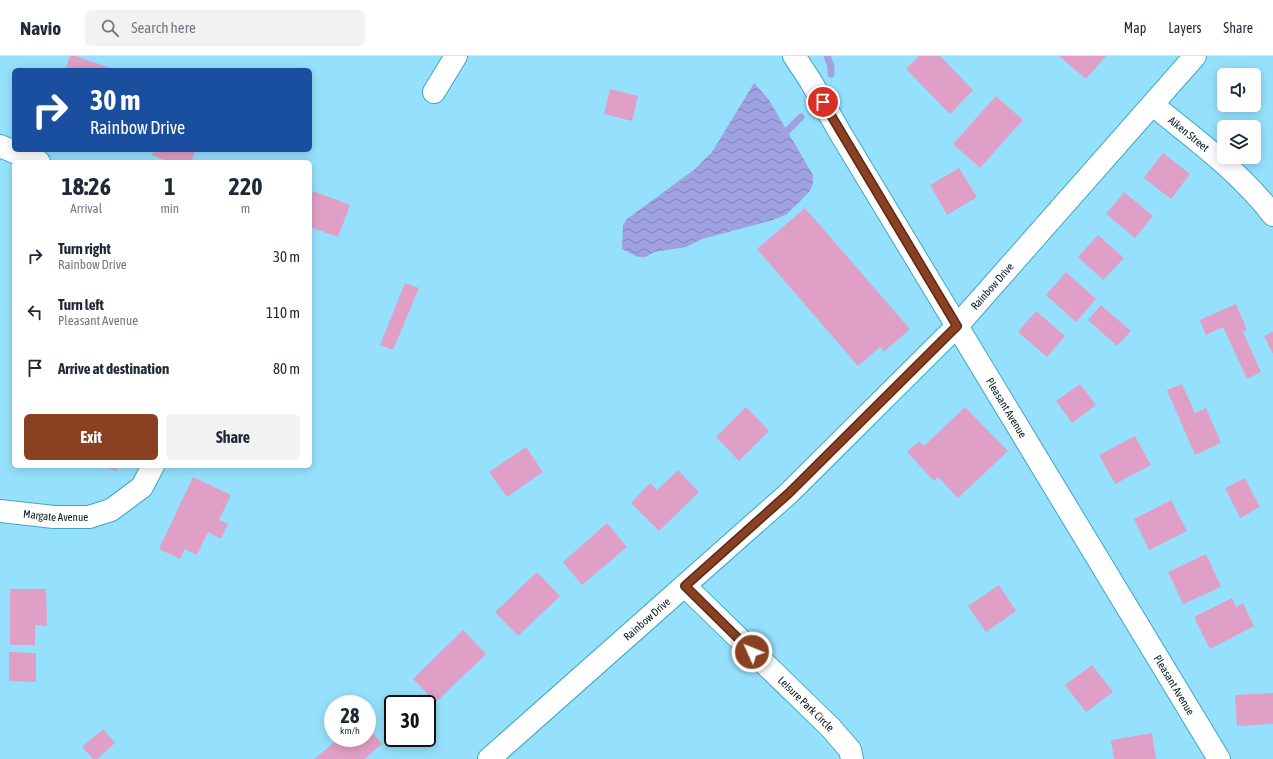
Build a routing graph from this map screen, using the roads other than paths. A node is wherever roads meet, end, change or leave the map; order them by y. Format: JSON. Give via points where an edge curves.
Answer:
{"nodes":[{"id":1,"x":456,"y":56,"type":"edge"},
{"id":2,"x":794,"y":56,"type":"edge"},
{"id":3,"x":1195,"y":56,"type":"edge"},
{"id":4,"x":434,"y":92,"type":"dead end"},
{"id":5,"x":1153,"y":105,"type":"junction"},
{"id":6,"x":0,"y":146,"type":"edge"},
{"id":7,"x":12,"y":151,"type":"edge"},
{"id":8,"x":15,"y":152,"type":"edge"},
{"id":9,"x":34,"y":160,"type":"edge"},
{"id":10,"x":1273,"y":215,"type":"edge"},
{"id":11,"x":957,"y":326,"type":"junction"},
{"id":12,"x":152,"y":468,"type":"edge"},
{"id":13,"x":0,"y":511,"type":"edge"},
{"id":14,"x":685,"y":586,"type":"junction"},
{"id":15,"x":489,"y":759,"type":"edge"},
{"id":16,"x":852,"y":759,"type":"edge"},
{"id":17,"x":1219,"y":759,"type":"edge"}],
"edges":[{"from":1,"to":4,"type":"street"},
{"from":2,"to":11,"type":"street","name":"Pleasant Avenue"},
{"from":3,"to":5,"type":"street","name":"Rainbow Drive"},
{"from":5,"to":10,"type":"street","name":"Aiken Street","via":[[1214,154]]},
{"from":5,"to":11,"type":"street","name":"Rainbow Drive"},
{"from":6,"to":7,"type":"street"},
{"from":8,"to":9,"type":"street"},
{"from":11,"to":14,"type":"street","name":"Rainbow Drive","via":[[789,493]]},
{"from":11,"to":17,"type":"street","name":"Pleasant Avenue"},
{"from":12,"to":13,"type":"street","name":"Margate Avenue","via":[[142,487],[111,510],[89,517],[54,517]]},
{"from":14,"to":15,"type":"street","name":"Rainbow Drive"},
{"from":14,"to":16,"type":"street","name":"Leisure Park Circle","via":[[831,728],[850,750]]}]}
